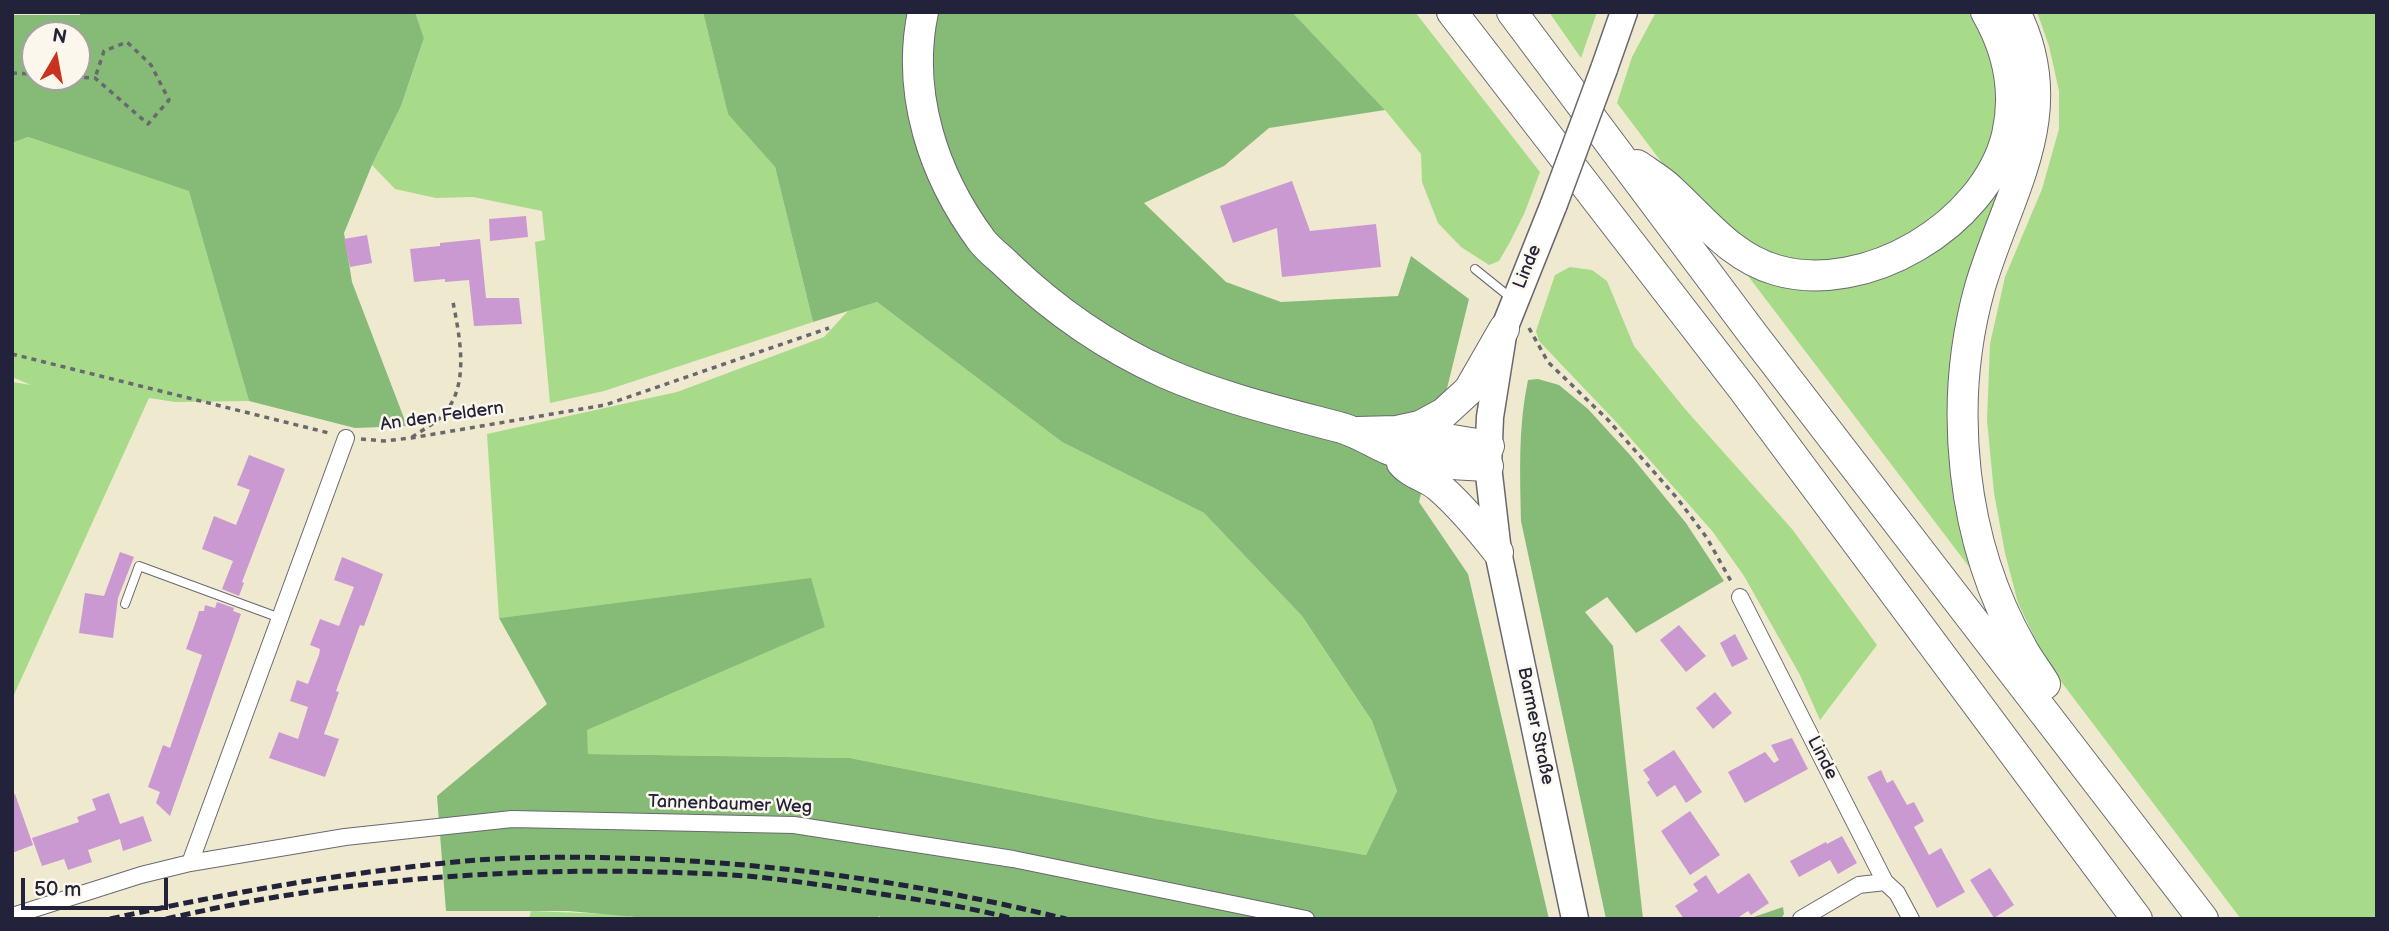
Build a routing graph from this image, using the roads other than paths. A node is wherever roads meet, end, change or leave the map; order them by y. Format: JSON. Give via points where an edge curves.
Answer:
{"nodes":[{"id":1,"x":923,"y":12,"type":"edge"},
{"id":2,"x":1452,"y":12,"type":"edge"},
{"id":3,"x":1512,"y":12,"type":"edge"},
{"id":4,"x":1624,"y":12,"type":"edge"},
{"id":5,"x":1986,"y":12,"type":"edge"},
{"id":6,"x":2015,"y":12,"type":"edge"},
{"id":7,"x":1612,"y":146,"type":"junction"},
{"id":8,"x":1475,"y":270,"type":"dead end"},
{"id":9,"x":1514,"y":300,"type":"junction"},
{"id":10,"x":1516,"y":329,"type":"junction"},
{"id":11,"x":346,"y":438,"type":"road end"},
{"id":12,"x":1394,"y":440,"type":"junction"},
{"id":13,"x":1489,"y":456,"type":"junction"},
{"id":14,"x":1497,"y":542,"type":"junction"},
{"id":15,"x":1740,"y":597,"type":"road end"},
{"id":16,"x":125,"y":604,"type":"dead end"},
{"id":17,"x":280,"y":618,"type":"junction"},
{"id":18,"x":2097,"y":780,"type":"junction"},
{"id":19,"x":190,"y":863,"type":"junction"},
{"id":20,"x":1885,"y":881,"type":"junction"},
{"id":21,"x":12,"y":916,"type":"edge"},
{"id":22,"x":1306,"y":919,"type":"edge"},
{"id":23,"x":1575,"y":919,"type":"edge"},
{"id":24,"x":1801,"y":919,"type":"edge"},
{"id":25,"x":1911,"y":919,"type":"edge"},
{"id":26,"x":2137,"y":919,"type":"edge"},
{"id":27,"x":2203,"y":919,"type":"edge"}],
"edges":[{"from":1,"to":12,"type":"highway","via":[[917,41],[917,82],[925,124],[951,193],[983,243],[1059,310],[1165,372],[1231,398]]},
{"from":2,"to":26,"type":"highway","via":[[1751,400]]},
{"from":3,"to":7,"type":"highway"},
{"from":4,"to":9,"type":"main road","name":"Linde","bridge":true},
{"from":5,"to":7,"type":"highway","via":[[2007,59],[2011,85],[2009,123],[1998,160],[1984,183],[1925,242],[1868,269],[1837,276],[1804,276],[1774,270],[1740,254],[1707,228],[1671,189]]},
{"from":6,"to":18,"type":"highway","via":[[2031,55],[2036,114],[2030,147],[1972,321],[1962,414],[1965,463],[1973,516],[1996,595]]},
{"from":7,"to":18,"type":"highway"},
{"from":8,"to":9,"type":"lane"},
{"from":9,"to":10,"type":"main road","name":"Linde"},
{"from":10,"to":12,"type":"highway","via":[[1458,403]]},
{"from":10,"to":13,"type":"main road","name":"Linde","via":[[1493,385]]},
{"from":11,"to":17,"type":"street"},
{"from":12,"to":13,"type":"highway"},
{"from":12,"to":14,"type":"highway","via":[[1405,468],[1427,478]]},
{"from":13,"to":14,"type":"main road","name":"Linde"},
{"from":14,"to":23,"type":"main road","name":"Barmer Straße"},
{"from":15,"to":20,"type":"street","name":"Linde"},
{"from":16,"to":17,"type":"lane","via":[[139,566]]},
{"from":17,"to":19,"type":"street"},
{"from":18,"to":27,"type":"highway"},
{"from":19,"to":21,"type":"street","name":"Tannenbaumer Weg"},
{"from":19,"to":22,"type":"street","name":"Tannenbaumer Weg","via":[[345,837],[512,819],[794,825],[1013,859]]},
{"from":20,"to":24,"type":"street","via":[[1859,885]]},
{"from":20,"to":25,"type":"street","name":"Linde"}]}
